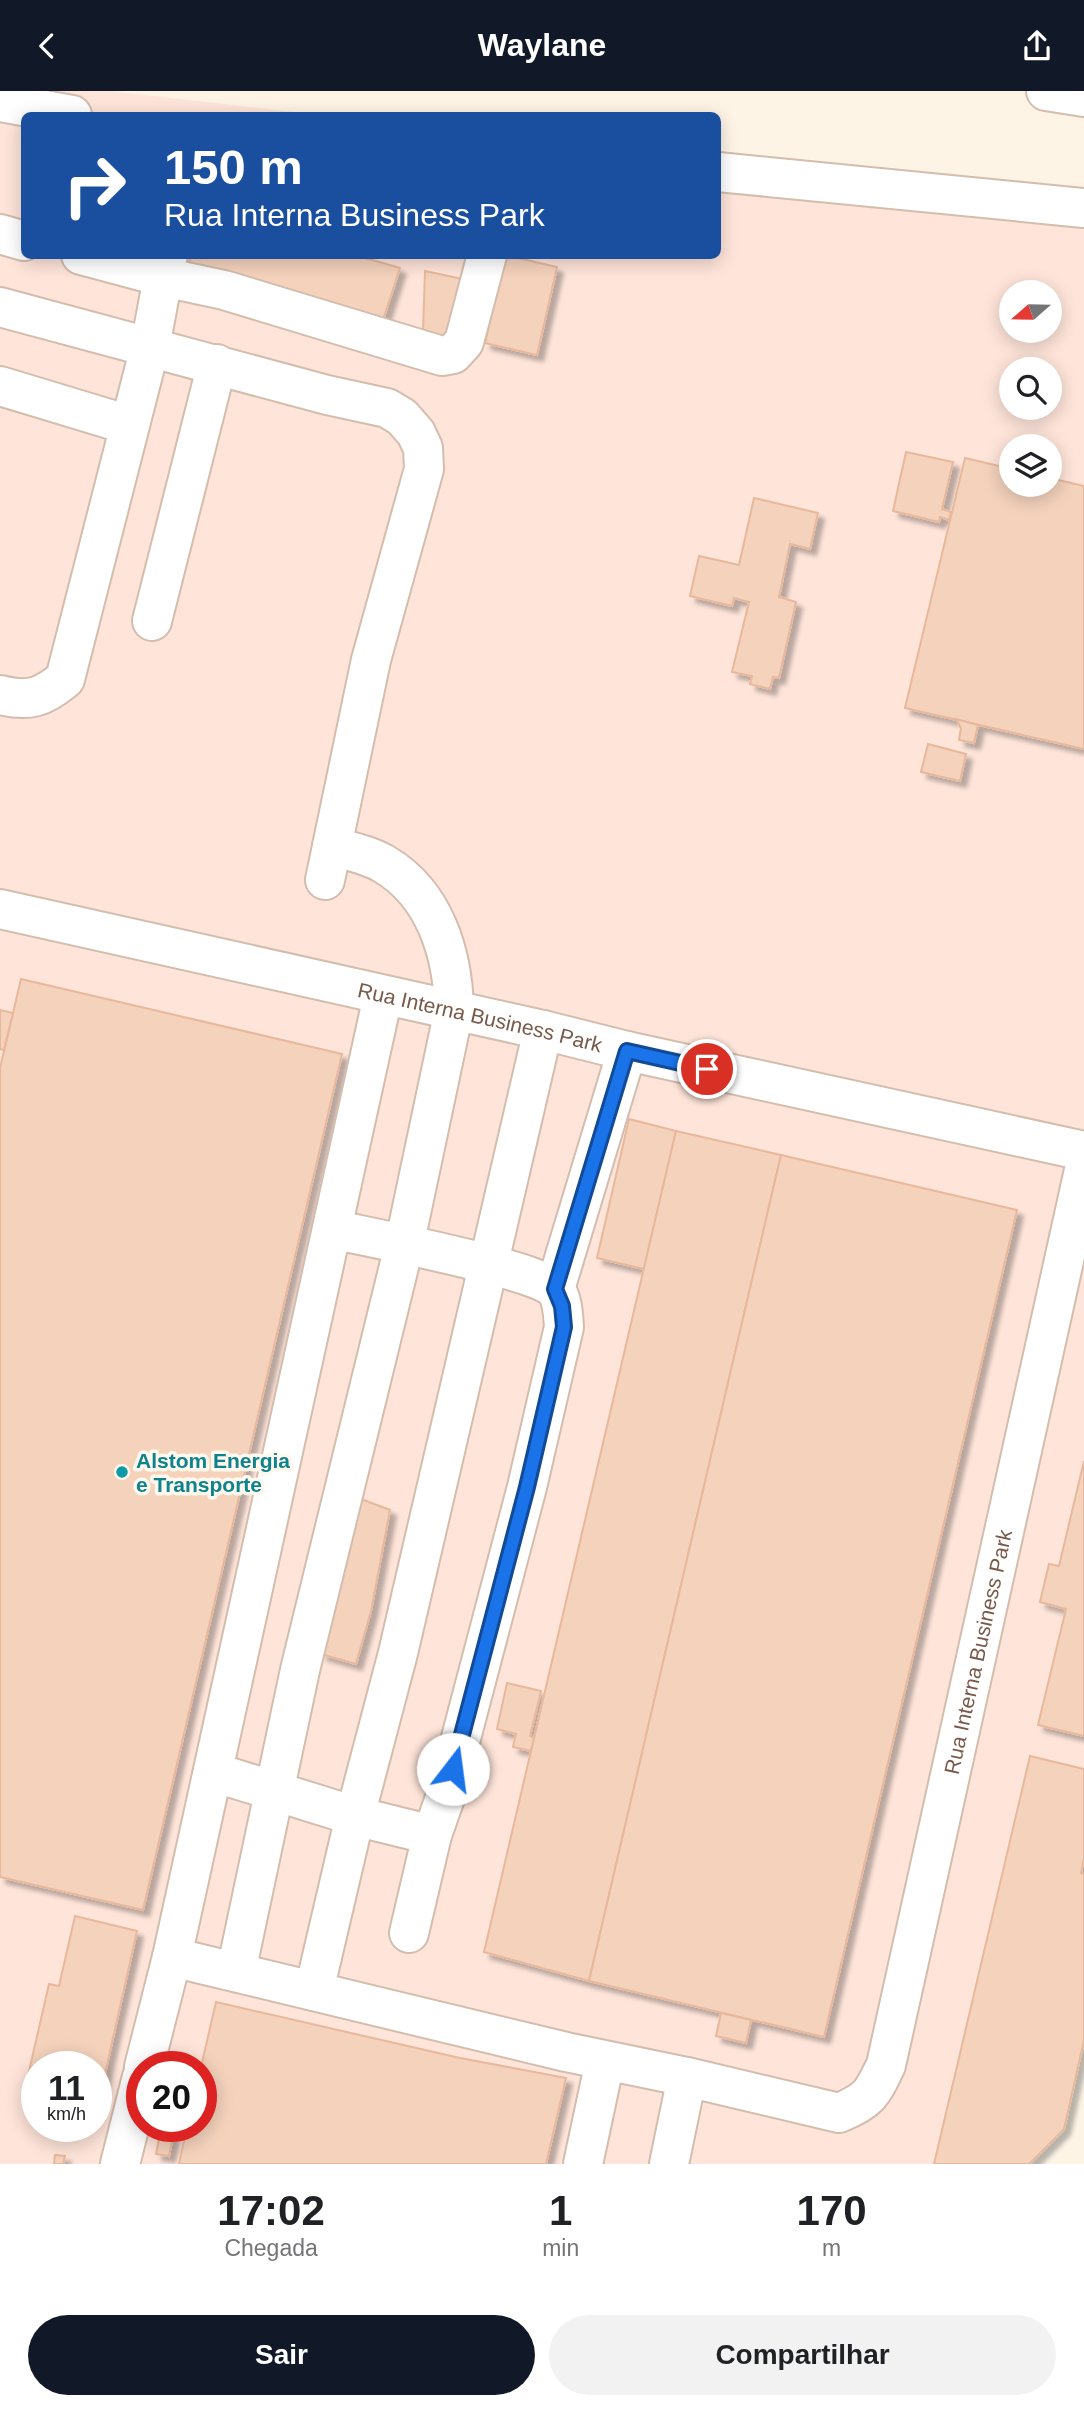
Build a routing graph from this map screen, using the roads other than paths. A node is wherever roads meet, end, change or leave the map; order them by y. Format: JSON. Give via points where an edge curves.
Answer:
{"nodes":[{"id":1,"x":1046,"y":91,"type":"edge"},
{"id":2,"x":1084,"y":97,"type":"edge"},
{"id":3,"x":0,"y":102,"type":"edge"},
{"id":4,"x":55,"y":112,"type":"edge"},
{"id":5,"x":721,"y":172,"type":"edge"},
{"id":6,"x":1084,"y":208,"type":"edge"},
{"id":7,"x":0,"y":234,"type":"edge"},
{"id":8,"x":21,"y":240,"type":"edge"},
{"id":9,"x":112,"y":259,"type":"edge"},
{"id":10,"x":486,"y":259,"type":"edge"},
{"id":11,"x":166,"y":266,"type":"edge"},
{"id":12,"x":0,"y":307,"type":"edge"},
{"id":13,"x":150,"y":347,"type":"junction"},
{"id":14,"x":217,"y":364,"type":"junction"},
{"id":15,"x":0,"y":386,"type":"edge"},
{"id":16,"x":130,"y":425,"type":"junction"},
{"id":17,"x":152,"y":621,"type":"dead end"},
{"id":18,"x":0,"y":695,"type":"edge"},
{"id":19,"x":0,"y":909,"type":"edge"},
{"id":20,"x":383,"y":996,"type":"junction"},
{"id":21,"x":454,"y":1010,"type":"junction"},
{"id":22,"x":543,"y":1030,"type":"junction"},
{"id":23,"x":627,"y":1051,"type":"junction"},
{"id":24,"x":1084,"y":1151,"type":"edge"},
{"id":25,"x":1084,"y":1170,"type":"edge"},
{"id":26,"x":332,"y":1229,"type":"junction"},
{"id":27,"x":404,"y":1246,"type":"junction"},
{"id":28,"x":490,"y":1265,"type":"junction"},
{"id":29,"x":555,"y":1289,"type":"junction"},
{"id":30,"x":213,"y":1772,"type":"junction"},
{"id":31,"x":275,"y":1791,"type":"junction"},
{"id":32,"x":355,"y":1816,"type":"junction"},
{"id":33,"x":432,"y":1836,"type":"junction"},
{"id":34,"x":409,"y":1933,"type":"dead end"},
{"id":35,"x":172,"y":1957,"type":"junction"},
{"id":36,"x":236,"y":1972,"type":"junction"},
{"id":37,"x":314,"y":1991,"type":"junction"},
{"id":38,"x":148,"y":2051,"type":"edge"},
{"id":39,"x":605,"y":2061,"type":"junction"},
{"id":40,"x":687,"y":2077,"type":"junction"},
{"id":41,"x":126,"y":2140,"type":"edge"},
{"id":42,"x":120,"y":2164,"type":"edge"},
{"id":43,"x":583,"y":2164,"type":"edge"},
{"id":44,"x":669,"y":2164,"type":"edge"}],
"edges":[{"from":1,"to":2,"type":"street"},
{"from":3,"to":4,"type":"street"},
{"from":5,"to":6,"type":"street"},
{"from":7,"to":8,"type":"street"},
{"from":9,"to":11,"type":"street"},
{"from":10,"to":11,"type":"street","via":[[464,342],[453,354],[442,356],[224,290]]},
{"from":11,"to":13,"type":"street"},
{"from":12,"to":13,"type":"street"},
{"from":13,"to":14,"type":"street"},
{"from":13,"to":16,"type":"street"},
{"from":14,"to":17,"type":"street"},
{"from":14,"to":21,"type":"street","via":[[387,408],[402,417],[423,448],[424,469],[371,660],[329,863],[384,863],[418,892],[445,946],[454,979]]},
{"from":15,"to":16,"type":"street"},
{"from":16,"to":18,"type":"street","via":[[65,679],[40,696],[22,700]]},
{"from":19,"to":20,"type":"street","name":"Rua Interna Business Park"},
{"from":20,"to":21,"type":"street","name":"Rua Interna Business Park"},
{"from":20,"to":26,"type":"street"},
{"from":21,"to":22,"type":"street","name":"Rua Interna Business Park"},
{"from":21,"to":27,"type":"street"},
{"from":22,"to":23,"type":"street","name":"Rua Interna Business Park"},
{"from":22,"to":28,"type":"street"},
{"from":23,"to":24,"type":"street","name":"Rua Interna Business Park"},
{"from":23,"to":29,"type":"street"},
{"from":25,"to":40,"type":"street","name":"Rua Interna Business Park","via":[[886,2065],[873,2093],[839,2113]]},
{"from":26,"to":27,"type":"street"},
{"from":26,"to":30,"type":"street"},
{"from":27,"to":28,"type":"street"},
{"from":27,"to":31,"type":"street","via":[[300,1670]]},
{"from":28,"to":29,"type":"street","via":[[539,1279]]},
{"from":28,"to":32,"type":"street"},
{"from":29,"to":33,"type":"street","via":[[564,1327],[524,1501]]},
{"from":30,"to":31,"type":"street"},
{"from":30,"to":35,"type":"street"},
{"from":31,"to":32,"type":"street"},
{"from":31,"to":36,"type":"street"},
{"from":32,"to":33,"type":"street"},
{"from":32,"to":37,"type":"street"},
{"from":33,"to":34,"type":"street"},
{"from":35,"to":36,"type":"street"},
{"from":35,"to":38,"type":"street"},
{"from":36,"to":37,"type":"street"},
{"from":37,"to":39,"type":"street"},
{"from":39,"to":40,"type":"street"},
{"from":39,"to":43,"type":"street"},
{"from":40,"to":44,"type":"street"},
{"from":41,"to":42,"type":"street"}]}
